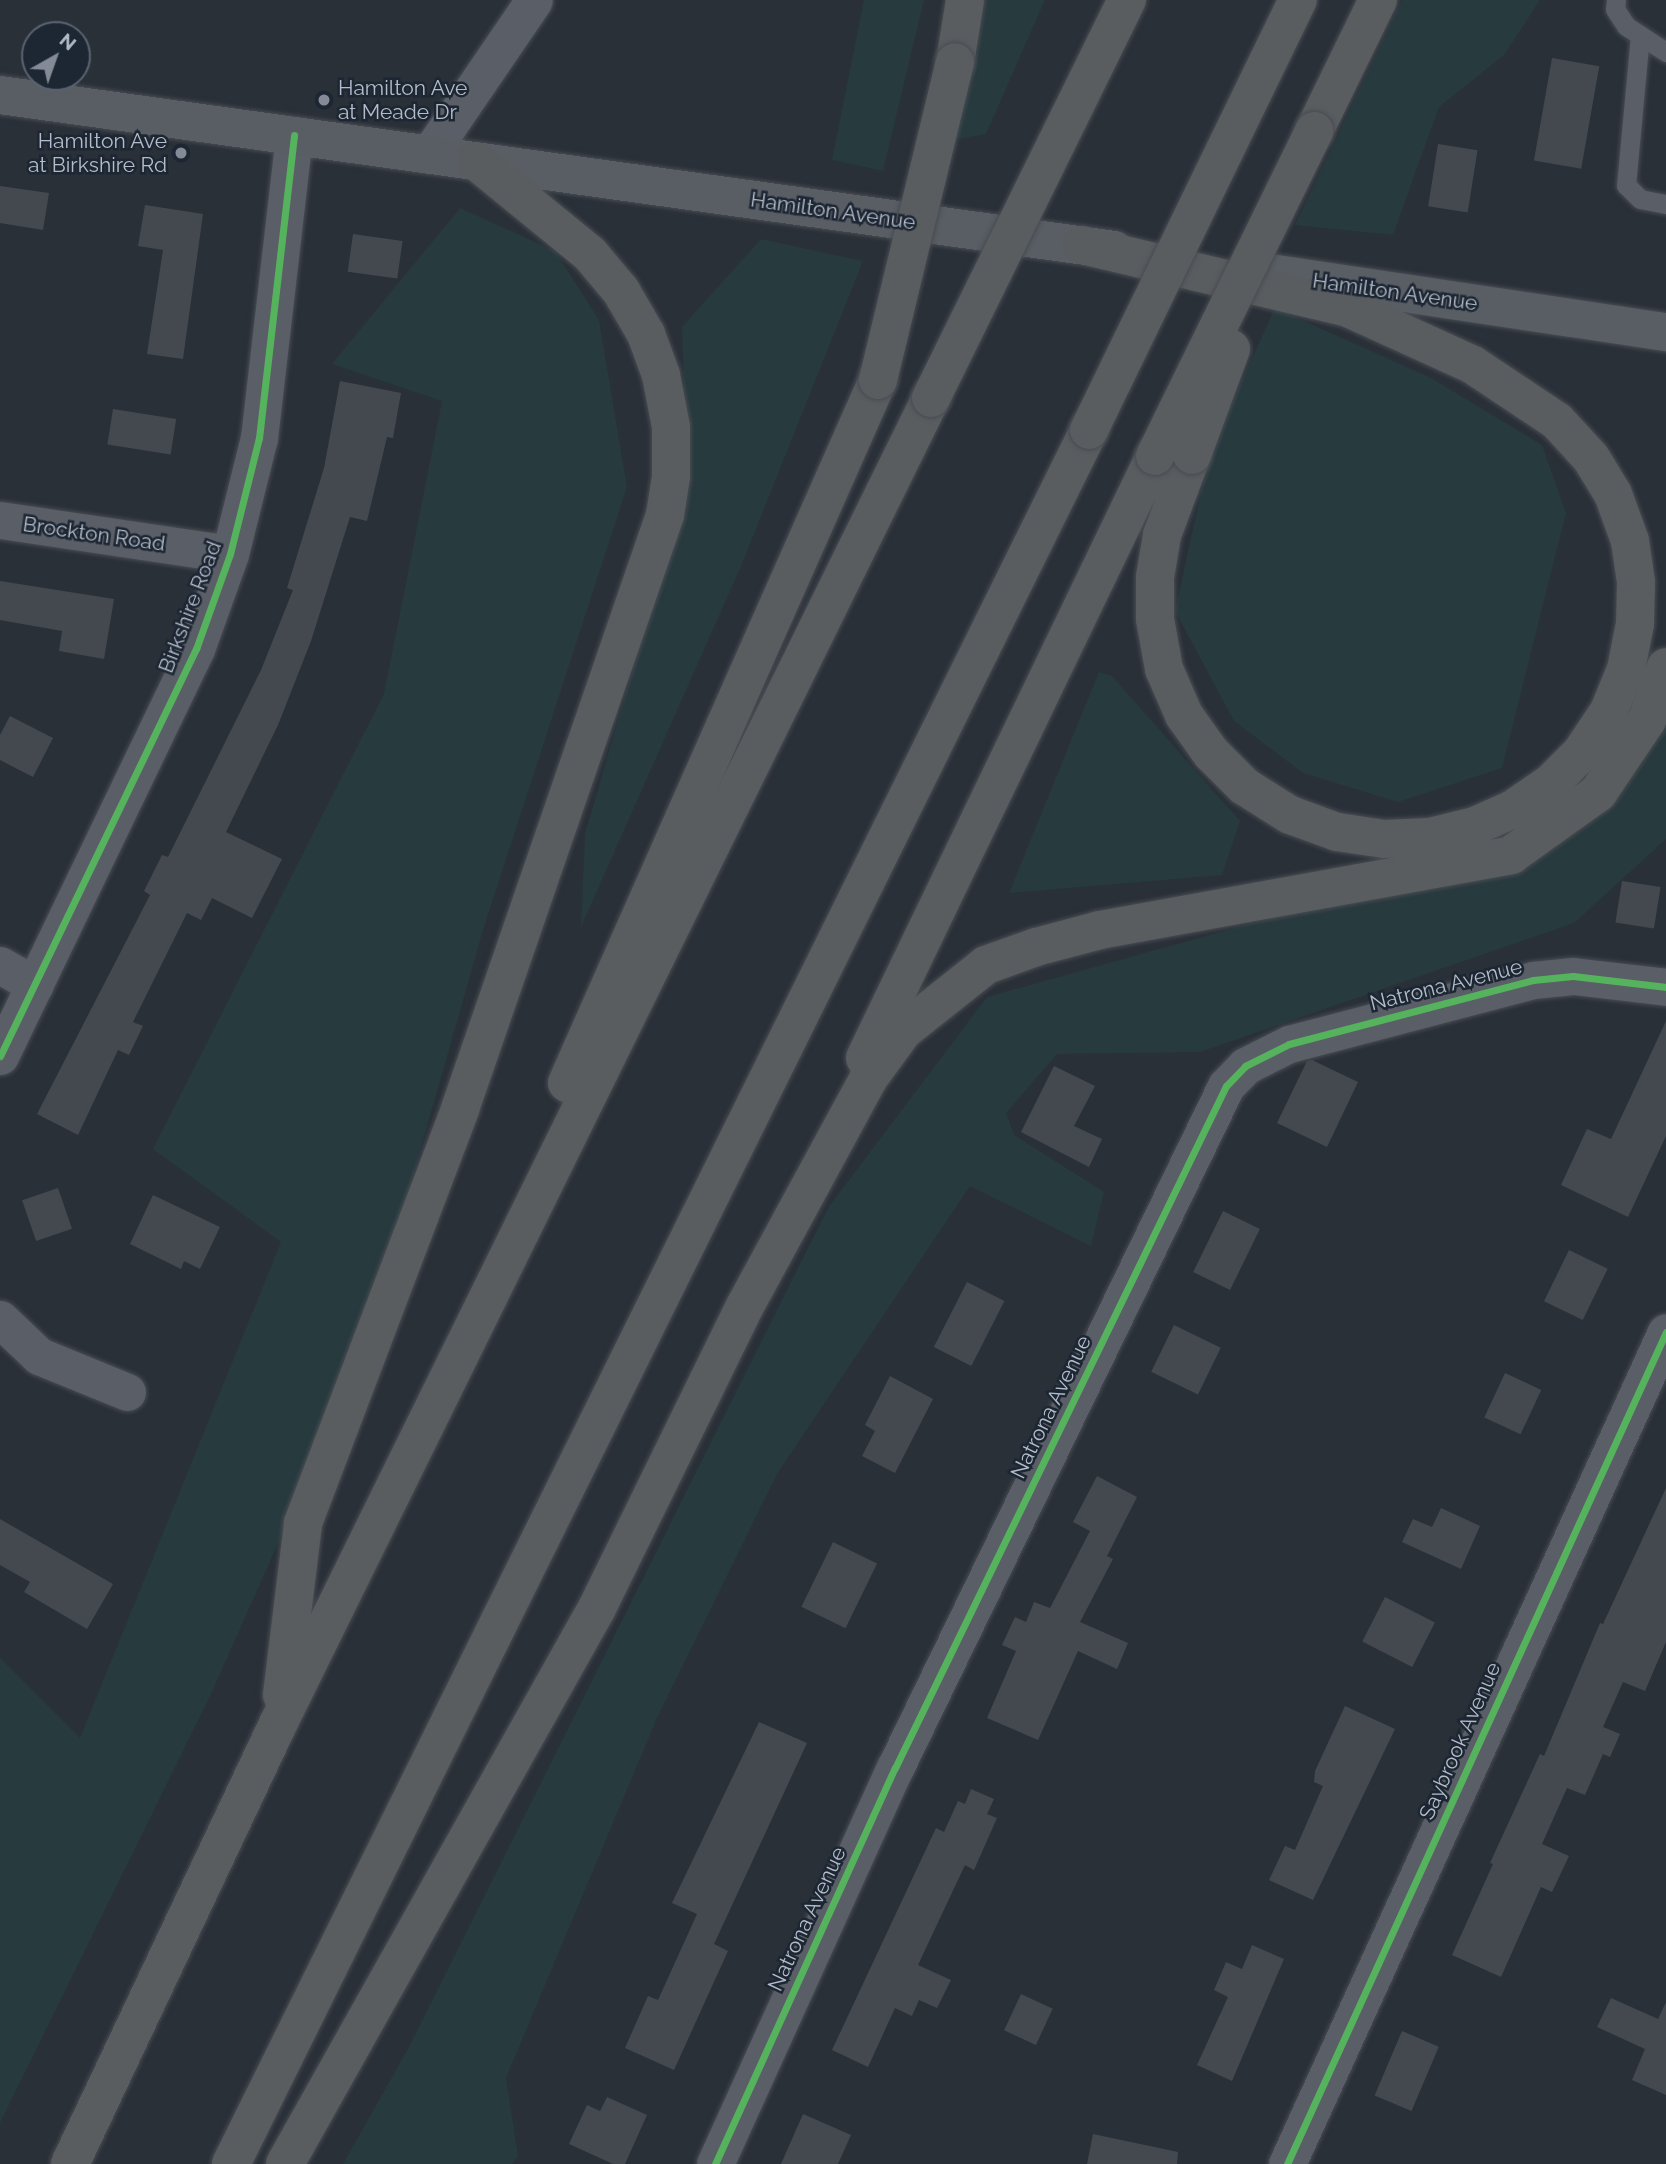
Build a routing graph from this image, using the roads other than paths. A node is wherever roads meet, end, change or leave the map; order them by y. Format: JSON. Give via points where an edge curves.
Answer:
{"nodes":[{"id":1,"x":534,"y":0,"type":"edge"},
{"id":2,"x":965,"y":0,"type":"edge"},
{"id":3,"x":1127,"y":0,"type":"edge"},
{"id":4,"x":1298,"y":0,"type":"edge"},
{"id":5,"x":1378,"y":0,"type":"edge"},
{"id":6,"x":1616,"y":0,"type":"edge"},
{"id":7,"x":1640,"y":35,"type":"junction"},
{"id":8,"x":1666,"y":51,"type":"edge"},
{"id":9,"x":0,"y":95,"type":"edge"},
{"id":10,"x":1314,"y":131,"type":"junction"},
{"id":11,"x":294,"y":135,"type":"junction"},
{"id":12,"x":429,"y":154,"type":"junction"},
{"id":13,"x":476,"y":161,"type":"junction"},
{"id":14,"x":1666,"y":204,"type":"edge"},
{"id":15,"x":1082,"y":245,"type":"junction"},
{"id":16,"x":1666,"y":332,"type":"edge"},
{"id":17,"x":0,"y":520,"type":"edge"},
{"id":18,"x":230,"y":554,"type":"junction"},
{"id":19,"x":1666,"y":667,"type":"edge"},
{"id":20,"x":0,"y":965,"type":"edge"},
{"id":21,"x":35,"y":985,"type":"junction"},
{"id":22,"x":1666,"y":988,"type":"edge"},
{"id":23,"x":0,"y":1056,"type":"edge"},
{"id":24,"x":779,"y":1248,"type":"junction"},
{"id":25,"x":0,"y":1319,"type":"edge"},
{"id":26,"x":1666,"y":1332,"type":"edge"},
{"id":27,"x":127,"y":1392,"type":"dead end"},
{"id":28,"x":362,"y":1555,"type":"junction"},
{"id":29,"x":278,"y":1724,"type":"junction"},
{"id":30,"x":70,"y":2164,"type":"edge"},
{"id":31,"x":231,"y":2164,"type":"edge"},
{"id":32,"x":285,"y":2164,"type":"edge"},
{"id":33,"x":715,"y":2164,"type":"edge"},
{"id":34,"x":1287,"y":2164,"type":"edge"}],
"edges":[{"from":1,"to":12,"type":"street"},
{"from":2,"to":28,"type":"highway","bridge":true,"via":[[955,62],[878,380]]},
{"from":3,"to":28,"type":"highway","bridge":true},
{"from":4,"to":31,"type":"highway","bridge":true},
{"from":5,"to":10,"type":"highway"},
{"from":6,"to":7,"type":"lane","via":[[1615,9],[1626,26]]},
{"from":7,"to":8,"type":"lane"},
{"from":7,"to":14,"type":"lane","via":[[1626,185],[1640,200]]},
{"from":9,"to":11,"type":"main road","name":"Hamilton Avenue"},
{"from":10,"to":15,"type":"highway","bridge":true,"via":[[1192,455],[1162,535],[1155,619],[1164,668],[1184,715],[1211,753],[1244,786],[1290,815],[1338,832],[1384,839],[1430,837],[1475,826],[1513,809],[1551,783],[1581,753],[1609,711],[1626,669],[1635,624],[1636,582],[1630,541],[1613,494],[1591,458],[1557,421],[1473,365],[1348,308]]},
{"from":10,"to":24,"type":"highway","bridge":true,"via":[[891,1000]]},
{"from":11,"to":12,"type":"main road","name":"Hamilton Avenue"},
{"from":11,"to":18,"type":"street","name":"Birkshire Road","via":[[259,438]]},
{"from":12,"to":13,"type":"main road","name":"Hamilton Avenue"},
{"from":13,"to":15,"type":"main road","name":"Hamilton Avenue"},
{"from":13,"to":29,"type":"highway","via":[[590,254],[621,291],[662,374],[671,427],[671,476],[665,515],[460,1109],[303,1523]]},
{"from":15,"to":16,"type":"main road","name":"Hamilton Avenue"},
{"from":17,"to":18,"type":"street","name":"Brockton Road"},
{"from":18,"to":21,"type":"street","name":"Birkshire Road","via":[[196,649]]},
{"from":19,"to":24,"type":"highway","via":[[1647,719],[1598,793],[1511,855],[1101,930],[986,965],[903,1031],[868,1079]]},
{"from":20,"to":21,"type":"street"},
{"from":21,"to":23,"type":"street","name":"Birkshire Road"},
{"from":22,"to":33,"type":"street","name":"Natrona Avenue","via":[[1573,976],[1533,980],[1278,1048],[1244,1066],[1226,1086],[895,1768]]},
{"from":24,"to":32,"type":"highway","via":[[745,1306],[597,1608]]},
{"from":25,"to":27,"type":"street","via":[[39,1356]]},
{"from":26,"to":34,"type":"street","name":"Saybrook Avenue"},
{"from":28,"to":29,"type":"highway"},
{"from":29,"to":30,"type":"highway"}]}
